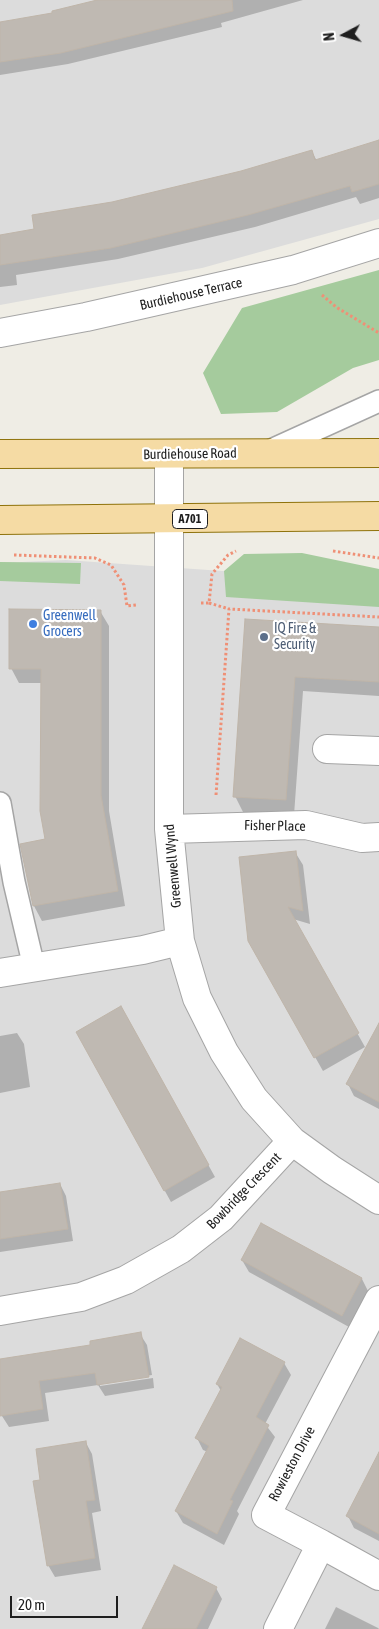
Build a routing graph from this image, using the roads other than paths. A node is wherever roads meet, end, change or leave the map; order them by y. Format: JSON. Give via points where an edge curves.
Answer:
{"nodes":[{"id":1,"x":379,"y":243,"type":"edge"},
{"id":2,"x":0,"y":333,"type":"edge"},
{"id":3,"x":379,"y":401,"type":"edge"},
{"id":4,"x":379,"y":453,"type":"edge"},
{"id":5,"x":0,"y":454,"type":"edge"},
{"id":6,"x":168,"y":454,"type":"junction"},
{"id":7,"x":262,"y":454,"type":"junction"},
{"id":8,"x":379,"y":516,"type":"edge"},
{"id":9,"x":168,"y":519,"type":"junction"},
{"id":10,"x":0,"y":520,"type":"edge"},
{"id":11,"x":327,"y":749,"type":"dead end"},
{"id":12,"x":379,"y":750,"type":"edge"},
{"id":13,"x":0,"y":803,"type":"edge"},
{"id":14,"x":169,"y":828,"type":"junction"},
{"id":15,"x":379,"y":837,"type":"edge"},
{"id":16,"x":7,"y":883,"type":"edge"},
{"id":17,"x":180,"y":941,"type":"junction"},
{"id":18,"x":34,"y":967,"type":"junction"},
{"id":19,"x":0,"y":973,"type":"edge"},
{"id":20,"x":292,"y":1141,"type":"junction"},
{"id":21,"x":379,"y":1200,"type":"edge"},
{"id":22,"x":379,"y":1300,"type":"edge"},
{"id":23,"x":0,"y":1311,"type":"edge"},
{"id":24,"x":321,"y":1544,"type":"junction"},
{"id":25,"x":379,"y":1576,"type":"edge"},
{"id":26,"x":278,"y":1629,"type":"edge"}],
"edges":[{"from":1,"to":2,"type":"street","name":"Burdiehouse Terrace","via":[[293,270]]},
{"from":3,"to":7,"type":"lane"},
{"from":4,"to":7,"type":"main road","name":"Burdiehouse Road"},
{"from":5,"to":6,"type":"main road","name":"Burdiehouse Road"},
{"from":6,"to":7,"type":"main road","name":"Burdiehouse Road"},
{"from":6,"to":9,"type":"street","name":"Greenwell Wynd"},
{"from":8,"to":9,"type":"main road","number":"A701"},
{"from":9,"to":10,"type":"main road","number":"A701"},
{"from":9,"to":14,"type":"street","name":"Greenwell Wynd"},
{"from":11,"to":12,"type":"street"},
{"from":13,"to":16,"type":"lane"},
{"from":14,"to":15,"type":"street","name":"Fisher Place","via":[[306,825],[362,838]]},
{"from":14,"to":17,"type":"street","name":"Greenwell Wynd"},
{"from":16,"to":18,"type":"lane"},
{"from":17,"to":18,"type":"street"},
{"from":17,"to":20,"type":"street","name":"Greenwell Wynd","via":[[197,998],[224,1052],[254,1099]]},
{"from":18,"to":19,"type":"street"},
{"from":20,"to":21,"type":"street","name":"Greenwell Wynd"},
{"from":20,"to":23,"type":"street","name":"Bowbridge Crescent","via":[[221,1218],[181,1249],[126,1280],[81,1297]]},
{"from":22,"to":24,"type":"street","name":"Rowieston Drive","via":[[266,1515]]},
{"from":24,"to":25,"type":"street"},
{"from":24,"to":26,"type":"street"}]}
